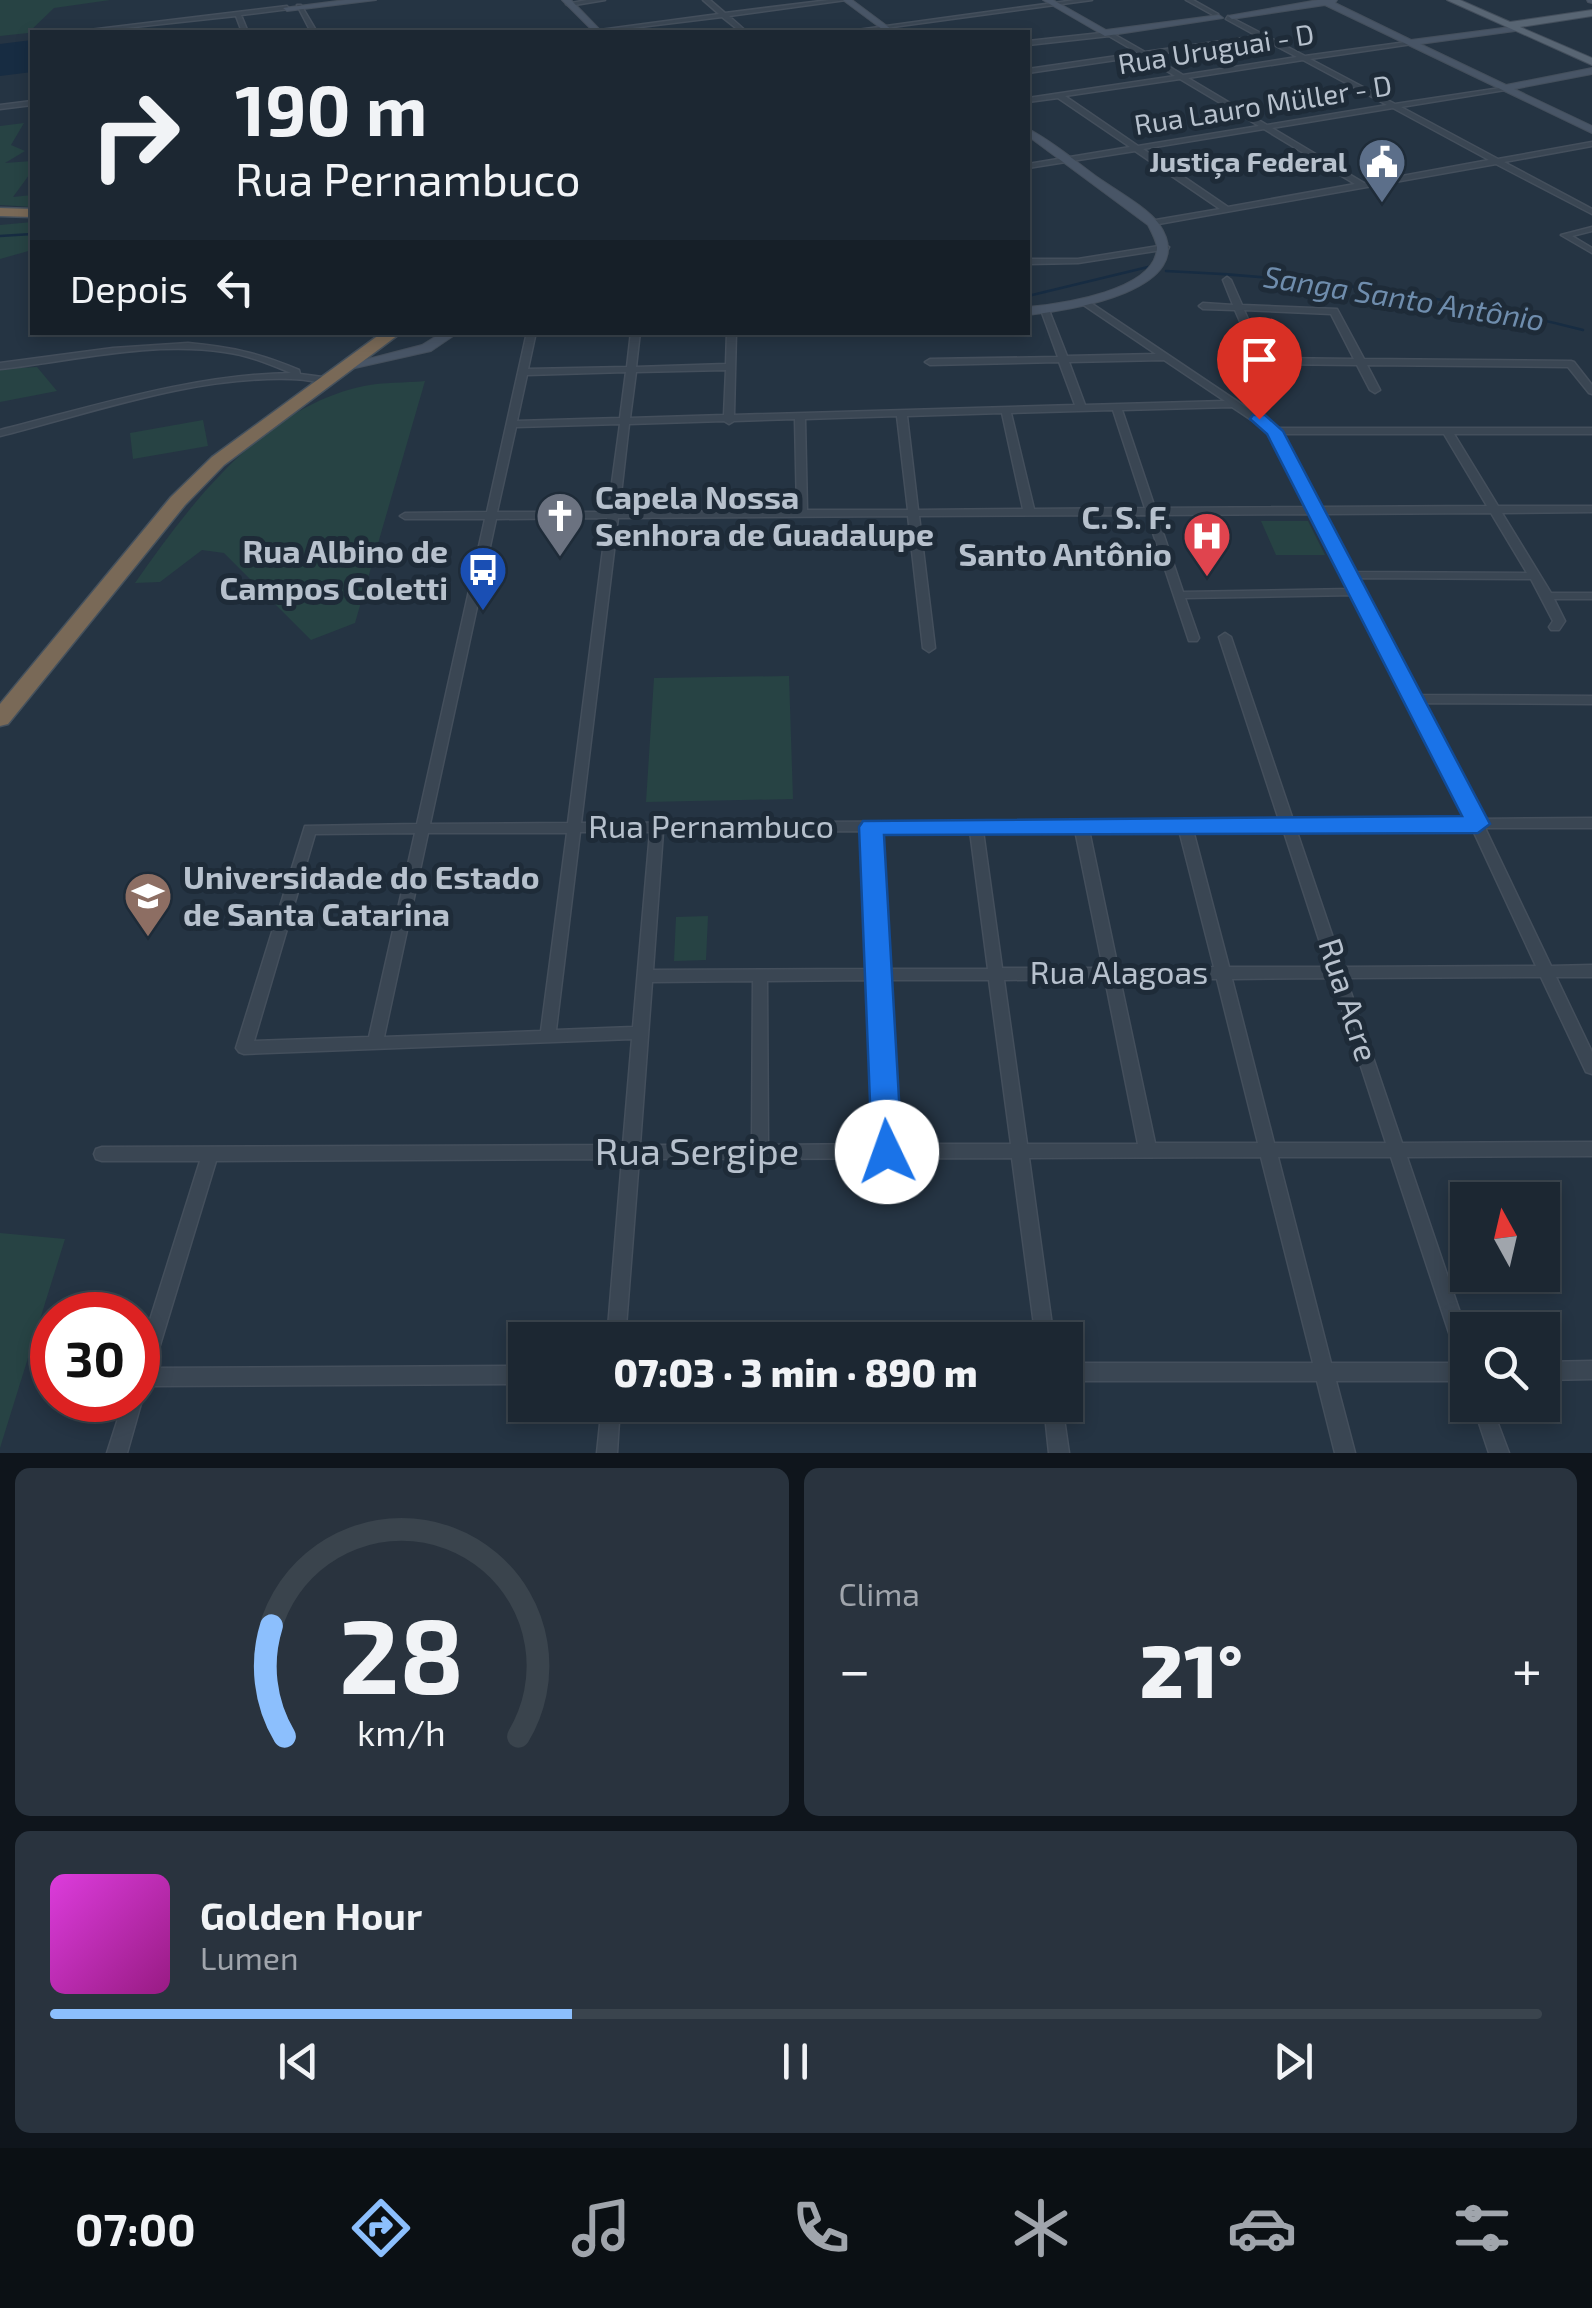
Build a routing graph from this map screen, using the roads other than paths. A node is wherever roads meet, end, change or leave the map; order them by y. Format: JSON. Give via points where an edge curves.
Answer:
{"nodes":[{"id":1,"x":340,"y":0,"type":"edge"},
{"id":2,"x":372,"y":0,"type":"edge"},
{"id":3,"x":602,"y":0,"type":"edge"},
{"id":4,"x":706,"y":0,"type":"edge"},
{"id":5,"x":845,"y":0,"type":"edge"},
{"id":6,"x":1089,"y":0,"type":"edge"},
{"id":7,"x":1188,"y":0,"type":"edge"},
{"id":8,"x":1198,"y":0,"type":"edge"},
{"id":9,"x":1344,"y":0,"type":"edge"},
{"id":10,"x":1452,"y":0,"type":"edge"},
{"id":11,"x":1462,"y":0,"type":"edge"},
{"id":12,"x":1324,"y":1,"type":"edge"},
{"id":13,"x":568,"y":2,"type":"edge"},
{"id":14,"x":1055,"y":2,"type":"edge"},
{"id":15,"x":299,"y":7,"type":"junction"},
{"id":16,"x":287,"y":8,"type":"joint"},
{"id":17,"x":238,"y":14,"type":"junction"},
{"id":18,"x":1592,"y":14,"type":"edge"},
{"id":19,"x":725,"y":15,"type":"junction"},
{"id":20,"x":1222,"y":15,"type":"junction"},
{"id":21,"x":168,"y":22,"type":"junction"},
{"id":22,"x":1516,"y":26,"type":"junction"},
{"id":23,"x":115,"y":30,"type":"edge"},
{"id":24,"x":171,"y":30,"type":"edge"},
{"id":25,"x":244,"y":30,"type":"edge"},
{"id":26,"x":313,"y":30,"type":"edge"},
{"id":27,"x":595,"y":30,"type":"edge"},
{"id":28,"x":612,"y":30,"type":"edge"},
{"id":29,"x":742,"y":30,"type":"edge"},
{"id":30,"x":888,"y":30,"type":"edge"},
{"id":31,"x":1105,"y":33,"type":"junction"},
{"id":32,"x":1264,"y":37,"type":"junction"},
{"id":33,"x":1412,"y":42,"type":"junction"},
{"id":34,"x":1030,"y":43,"type":"edge"},
{"id":35,"x":1143,"y":54,"type":"junction"},
{"id":36,"x":1304,"y":59,"type":"junction"},
{"id":37,"x":1592,"y":60,"type":"edge"},
{"id":38,"x":1030,"y":71,"type":"edge"},
{"id":39,"x":1592,"y":73,"type":"edge"},
{"id":40,"x":1181,"y":77,"type":"junction"},
{"id":41,"x":1506,"y":88,"type":"junction"},
{"id":42,"x":1060,"y":96,"type":"junction"},
{"id":43,"x":1030,"y":100,"type":"edge"},
{"id":44,"x":30,"y":103,"type":"edge"},
{"id":45,"x":1394,"y":106,"type":"junction"},
{"id":46,"x":0,"y":108,"type":"edge"},
{"id":47,"x":1265,"y":127,"type":"junction"},
{"id":48,"x":1592,"y":130,"type":"edge"},
{"id":49,"x":1030,"y":133,"type":"edge"},
{"id":50,"x":1592,"y":144,"type":"edge"},
{"id":51,"x":1138,"y":148,"type":"junction"},
{"id":52,"x":1066,"y":160,"type":"junction"},
{"id":53,"x":1497,"y":162,"type":"junction"},
{"id":54,"x":1030,"y":166,"type":"edge"},
{"id":55,"x":1362,"y":185,"type":"junction"},
{"id":56,"x":1227,"y":210,"type":"junction"},
{"id":57,"x":0,"y":212,"type":"edge"},
{"id":58,"x":1592,"y":212,"type":"edge"},
{"id":59,"x":30,"y":213,"type":"edge"},
{"id":60,"x":1152,"y":223,"type":"junction"},
{"id":61,"x":1592,"y":229,"type":"edge"},
{"id":62,"x":1165,"y":247,"type":"junction"},
{"id":63,"x":1592,"y":251,"type":"edge"},
{"id":64,"x":1030,"y":262,"type":"edge"},
{"id":65,"x":1226,"y":280,"type":"dead end"},
{"id":66,"x":1086,"y":302,"type":"junction"},
{"id":67,"x":1203,"y":306,"type":"dead end"},
{"id":68,"x":1239,"y":307,"type":"junction"},
{"id":69,"x":1045,"y":310,"type":"junction"},
{"id":70,"x":1030,"y":312,"type":"edge"},
{"id":71,"x":390,"y":335,"type":"edge"},
{"id":72,"x":449,"y":335,"type":"edge"},
{"id":73,"x":532,"y":335,"type":"edge"},
{"id":74,"x":636,"y":335,"type":"edge"},
{"id":75,"x":732,"y":335,"type":"edge"},
{"id":76,"x":1166,"y":356,"type":"junction"},
{"id":77,"x":1062,"y":359,"type":"junction"},
{"id":78,"x":1260,"y":361,"type":"junction"},
{"id":79,"x":930,"y":362,"type":"dead end"},
{"id":80,"x":1360,"y":362,"type":"junction"},
{"id":81,"x":355,"y":364,"type":"junction"},
{"id":82,"x":0,"y":366,"type":"edge"},
{"id":83,"x":731,"y":367,"type":"junction"},
{"id":84,"x":632,"y":369,"type":"junction"},
{"id":85,"x":527,"y":372,"type":"junction"},
{"id":86,"x":298,"y":373,"type":"junction"},
{"id":87,"x":330,"y":381,"type":"junction"},
{"id":88,"x":1272,"y":384,"type":"dead end"},
{"id":89,"x":1376,"y":390,"type":"dead end"},
{"id":90,"x":1592,"y":391,"type":"edge"},
{"id":91,"x":1234,"y":404,"type":"junction"},
{"id":92,"x":1116,"y":406,"type":"junction"},
{"id":93,"x":1080,"y":408,"type":"junction"},
{"id":94,"x":1006,"y":410,"type":"junction"},
{"id":95,"x":902,"y":414,"type":"junction"},
{"id":96,"x":800,"y":418,"type":"junction"},
{"id":97,"x":730,"y":421,"type":"junction"},
{"id":98,"x":625,"y":423,"type":"junction"},
{"id":99,"x":515,"y":424,"type":"junction"},
{"id":100,"x":1274,"y":431,"type":"junction"},
{"id":101,"x":1447,"y":431,"type":"junction"},
{"id":102,"x":1592,"y":431,"type":"edge"},
{"id":103,"x":0,"y":433,"type":"edge"},
{"id":104,"x":1315,"y":509,"type":"junction"},
{"id":105,"x":1150,"y":510,"type":"junction"},
{"id":106,"x":1495,"y":510,"type":"junction"},
{"id":107,"x":1592,"y":510,"type":"edge"},
{"id":108,"x":1028,"y":511,"type":"junction"},
{"id":109,"x":912,"y":512,"type":"junction"},
{"id":110,"x":802,"y":514,"type":"junction"},
{"id":111,"x":614,"y":515,"type":"junction"},
{"id":112,"x":405,"y":516,"type":"dead end"},
{"id":113,"x":494,"y":516,"type":"junction"},
{"id":114,"x":1349,"y":575,"type":"junction"},
{"id":115,"x":1534,"y":576,"type":"junction"},
{"id":116,"x":1358,"y":592,"type":"junction"},
{"id":117,"x":1179,"y":594,"type":"junction"},
{"id":118,"x":1547,"y":596,"type":"junction"},
{"id":119,"x":1592,"y":596,"type":"edge"},
{"id":120,"x":1555,"y":627,"type":"dead end"},
{"id":121,"x":1193,"y":638,"type":"dead end"},
{"id":122,"x":1225,"y":638,"type":"dead end"},
{"id":123,"x":930,"y":648,"type":"dead end"},
{"id":124,"x":1417,"y":699,"type":"junction"},
{"id":125,"x":1592,"y":700,"type":"edge"},
{"id":126,"x":0,"y":719,"type":"edge"},
{"id":127,"x":1478,"y":824,"type":"junction"},
{"id":128,"x":1592,"y":824,"type":"edge"},
{"id":129,"x":1185,"y":825,"type":"junction"},
{"id":130,"x":1289,"y":825,"type":"junction"},
{"id":131,"x":976,"y":826,"type":"junction"},
{"id":132,"x":1080,"y":826,"type":"junction"},
{"id":133,"x":871,"y":827,"type":"junction"},
{"id":134,"x":574,"y":828,"type":"junction"},
{"id":135,"x":657,"y":828,"type":"junction"},
{"id":136,"x":423,"y":829,"type":"junction"},
{"id":137,"x":1108,"y":971,"type":"junction"},
{"id":138,"x":1548,"y":971,"type":"junction"},
{"id":139,"x":1592,"y":971,"type":"edge"},
{"id":140,"x":1340,"y":972,"type":"junction"},
{"id":141,"x":992,"y":974,"type":"junction"},
{"id":142,"x":1222,"y":974,"type":"junction"},
{"id":143,"x":760,"y":975,"type":"junction"},
{"id":144,"x":878,"y":975,"type":"junction"},
{"id":145,"x":645,"y":976,"type":"junction"},
{"id":146,"x":640,"y":1033,"type":"junction"},
{"id":147,"x":548,"y":1036,"type":"junction"},
{"id":148,"x":375,"y":1043,"type":"junction"},
{"id":149,"x":1592,"y":1068,"type":"edge"},
{"id":150,"x":1592,"y":1149,"type":"edge"},
{"id":151,"x":1268,"y":1150,"type":"junction"},
{"id":152,"x":1021,"y":1151,"type":"junction"},
{"id":153,"x":1148,"y":1151,"type":"junction"},
{"id":154,"x":1396,"y":1151,"type":"junction"},
{"id":155,"x":760,"y":1152,"type":"junction"},
{"id":156,"x":887,"y":1152,"type":"junction"},
{"id":157,"x":631,"y":1153,"type":"junction"},
{"id":158,"x":102,"y":1154,"type":"dead end"},
{"id":159,"x":210,"y":1154,"type":"junction"},
{"id":160,"x":160,"y":1311,"type":"edge"},
{"id":161,"x":1450,"y":1314,"type":"edge"},
{"id":162,"x":617,"y":1322,"type":"edge"},
{"id":163,"x":1043,"y":1322,"type":"edge"},
{"id":164,"x":1450,"y":1369,"type":"edge"},
{"id":165,"x":1592,"y":1370,"type":"edge"},
{"id":166,"x":1560,"y":1371,"type":"edge"},
{"id":167,"x":1083,"y":1372,"type":"edge"},
{"id":168,"x":1325,"y":1372,"type":"junction"},
{"id":169,"x":508,"y":1375,"type":"edge"},
{"id":170,"x":160,"y":1380,"type":"edge"},
{"id":171,"x":126,"y":1422,"type":"edge"},
{"id":172,"x":609,"y":1422,"type":"edge"},
{"id":173,"x":1055,"y":1422,"type":"edge"},
{"id":174,"x":1488,"y":1422,"type":"edge"},
{"id":175,"x":117,"y":1453,"type":"edge"},
{"id":176,"x":606,"y":1453,"type":"edge"},
{"id":177,"x":1059,"y":1453,"type":"edge"},
{"id":178,"x":1345,"y":1453,"type":"edge"},
{"id":179,"x":1500,"y":1453,"type":"edge"}],
"edges":[{"from":1,"to":15,"type":"street"},
{"from":2,"to":15,"type":"street"},
{"from":3,"to":13,"type":"street"},
{"from":4,"to":19,"type":"street"},
{"from":5,"to":19,"type":"street"},
{"from":5,"to":30,"type":"street"},
{"from":6,"to":14,"type":"street"},
{"from":7,"to":20,"type":"street"},
{"from":8,"to":20,"type":"street"},
{"from":9,"to":12,"type":"street"},
{"from":10,"to":22,"type":"main road"},
{"from":11,"to":22,"type":"main road"},
{"from":12,"to":20,"type":"street"},
{"from":12,"to":33,"type":"street"},
{"from":13,"to":27,"type":"street"},
{"from":14,"to":30,"type":"street"},
{"from":14,"to":31,"type":"street"},
{"from":15,"to":16,"type":"street"},
{"from":15,"to":26,"type":"street"},
{"from":16,"to":17,"type":"street"},
{"from":17,"to":21,"type":"street"},
{"from":17,"to":25,"type":"street"},
{"from":18,"to":22,"type":"main road","name":"Rua Uruguai - D"},
{"from":19,"to":28,"type":"street"},
{"from":19,"to":29,"type":"street"},
{"from":20,"to":31,"type":"street"},
{"from":20,"to":32,"type":"street"},
{"from":21,"to":23,"type":"street"},
{"from":21,"to":24,"type":"street"},
{"from":22,"to":33,"type":"street","name":"Rua Uruguai - D"},
{"from":22,"to":37,"type":"main road"},
{"from":31,"to":34,"type":"street"},
{"from":31,"to":35,"type":"street"},
{"from":32,"to":35,"type":"street"},
{"from":32,"to":36,"type":"street"},
{"from":33,"to":36,"type":"street","name":"Rua Uruguai - D"},
{"from":33,"to":41,"type":"street"},
{"from":35,"to":38,"type":"street"},
{"from":35,"to":40,"type":"street"},
{"from":36,"to":40,"type":"street","name":"Rua Uruguai - D"},
{"from":36,"to":45,"type":"street"},
{"from":39,"to":41,"type":"street","name":"Rua Lauro Müller - D"},
{"from":40,"to":42,"type":"street","name":"Rua Uruguai - D"},
{"from":40,"to":47,"type":"street"},
{"from":41,"to":45,"type":"street","name":"Rua Lauro Müller - D"},
{"from":41,"to":48,"type":"street"},
{"from":42,"to":43,"type":"street","name":"Rua Uruguai - D"},
{"from":42,"to":51,"type":"street"},
{"from":44,"to":46,"type":"street"},
{"from":45,"to":47,"type":"street","name":"Rua Lauro Müller - D"},
{"from":45,"to":53,"type":"street"},
{"from":47,"to":51,"type":"street","name":"Rua Lauro Müller - D"},
{"from":47,"to":55,"type":"street"},
{"from":49,"to":52,"type":"street"},
{"from":50,"to":53,"type":"street"},
{"from":51,"to":52,"type":"street","name":"Rua Lauro Müller - D"},
{"from":51,"to":56,"type":"street"},
{"from":52,"to":54,"type":"street","name":"Rua Lauro Müller - D"},
{"from":52,"to":60,"type":"street"},
{"from":53,"to":55,"type":"street"},
{"from":53,"to":58,"type":"street"},
{"from":55,"to":56,"type":"street"},
{"from":56,"to":60,"type":"street"},
{"from":57,"to":59,"type":"highway"},
{"from":60,"to":62,"type":"street"},
{"from":61,"to":63,"type":"street","via":[[1565,236]]},
{"from":62,"to":64,"type":"street","via":[[1078,262]]},
{"from":62,"to":66,"type":"street","via":[[1160,266],[1148,275]]},
{"from":65,"to":68,"type":"street"},
{"from":66,"to":69,"type":"street"},
{"from":66,"to":76,"type":"street"},
{"from":67,"to":68,"type":"street"},
{"from":68,"to":78,"type":"street"},
{"from":68,"to":80,"type":"street","via":[[1334,311]]},
{"from":69,"to":70,"type":"street"},
{"from":69,"to":77,"type":"street"},
{"from":71,"to":81,"type":"highway"},
{"from":72,"to":81,"type":"street","via":[[426,348]]},
{"from":73,"to":85,"type":"street"},
{"from":74,"to":84,"type":"street"},
{"from":75,"to":83,"type":"street"},
{"from":76,"to":77,"type":"street"},
{"from":76,"to":91,"type":"street"},
{"from":77,"to":79,"type":"street"},
{"from":77,"to":93,"type":"street"},
{"from":78,"to":80,"type":"street"},
{"from":78,"to":88,"type":"street"},
{"from":80,"to":89,"type":"street"},
{"from":80,"to":90,"type":"street","via":[[1570,364]]},
{"from":81,"to":87,"type":"highway"},
{"from":82,"to":86,"type":"street","via":[[205,345],[267,358]]},
{"from":83,"to":84,"type":"street"},
{"from":83,"to":97,"type":"street"},
{"from":84,"to":85,"type":"street"},
{"from":84,"to":98,"type":"street"},
{"from":85,"to":99,"type":"street"},
{"from":86,"to":87,"type":"street"},
{"from":86,"to":103,"type":"street","via":[[208,385]]},
{"from":87,"to":126,"type":"highway","via":[[218,461],[178,501]]},
{"from":91,"to":92,"type":"street"},
{"from":91,"to":100,"type":"street"},
{"from":92,"to":93,"type":"street"},
{"from":92,"to":105,"type":"street"},
{"from":93,"to":94,"type":"street"},
{"from":94,"to":95,"type":"street"},
{"from":94,"to":108,"type":"street"},
{"from":95,"to":96,"type":"street"},
{"from":95,"to":109,"type":"street"},
{"from":96,"to":97,"type":"street"},
{"from":96,"to":110,"type":"street"},
{"from":97,"to":98,"type":"street"},
{"from":98,"to":99,"type":"street"},
{"from":98,"to":111,"type":"street"},
{"from":99,"to":113,"type":"street"},
{"from":100,"to":101,"type":"street"},
{"from":100,"to":104,"type":"street"},
{"from":101,"to":102,"type":"street"},
{"from":101,"to":106,"type":"street"},
{"from":104,"to":105,"type":"street"},
{"from":104,"to":106,"type":"street"},
{"from":104,"to":114,"type":"street"},
{"from":105,"to":108,"type":"street"},
{"from":105,"to":117,"type":"street"},
{"from":106,"to":107,"type":"street"},
{"from":106,"to":115,"type":"street"},
{"from":108,"to":109,"type":"street"},
{"from":109,"to":110,"type":"street"},
{"from":109,"to":123,"type":"street"},
{"from":110,"to":111,"type":"street"},
{"from":111,"to":113,"type":"street"},
{"from":111,"to":134,"type":"street"},
{"from":112,"to":113,"type":"street"},
{"from":113,"to":136,"type":"street"},
{"from":114,"to":115,"type":"street"},
{"from":114,"to":116,"type":"street"},
{"from":115,"to":118,"type":"street"},
{"from":116,"to":117,"type":"street"},
{"from":116,"to":124,"type":"street"},
{"from":117,"to":121,"type":"street"},
{"from":118,"to":119,"type":"street"},
{"from":118,"to":120,"type":"street","via":[[1560,621]]},
{"from":122,"to":130,"type":"street","name":"Rua Acre"},
{"from":124,"to":125,"type":"street"},
{"from":124,"to":127,"type":"street"},
{"from":127,"to":128,"type":"street","name":"Rua Pernambuco"},
{"from":127,"to":130,"type":"street","name":"Rua Pernambuco"},
{"from":127,"to":138,"type":"street"},
{"from":129,"to":130,"type":"street","name":"Rua Pernambuco"},
{"from":129,"to":132,"type":"street","name":"Rua Pernambuco"},
{"from":129,"to":142,"type":"street"},
{"from":130,"to":140,"type":"street","name":"Rua Acre"},
{"from":131,"to":132,"type":"street","name":"Rua Pernambuco"},
{"from":131,"to":133,"type":"street","name":"Rua Pernambuco"},
{"from":131,"to":141,"type":"street"},
{"from":132,"to":137,"type":"street"},
{"from":133,"to":135,"type":"street","name":"Rua Pernambuco"},
{"from":133,"to":144,"type":"street"},
{"from":134,"to":135,"type":"street","name":"Rua Pernambuco"},
{"from":134,"to":136,"type":"street","name":"Rua Pernambuco"},
{"from":134,"to":147,"type":"street"},
{"from":135,"to":145,"type":"street"},
{"from":136,"to":148,"type":"street"},
{"from":136,"to":148,"type":"street","name":"Rua Pernambuco","via":[[310,829],[244,1048]]},
{"from":137,"to":141,"type":"street","name":"Rua Alagoas"},
{"from":137,"to":142,"type":"street","name":"Rua Alagoas"},
{"from":137,"to":153,"type":"street"},
{"from":138,"to":139,"type":"street","name":"Rua Alagoas"},
{"from":138,"to":140,"type":"street","name":"Rua Alagoas"},
{"from":138,"to":149,"type":"street"},
{"from":140,"to":142,"type":"street","name":"Rua Alagoas"},
{"from":140,"to":154,"type":"street","name":"Rua Acre"},
{"from":141,"to":144,"type":"street","name":"Rua Alagoas"},
{"from":141,"to":152,"type":"street"},
{"from":142,"to":151,"type":"street"},
{"from":143,"to":144,"type":"street","name":"Rua Alagoas"},
{"from":143,"to":145,"type":"street","name":"Rua Alagoas"},
{"from":143,"to":155,"type":"street"},
{"from":144,"to":156,"type":"street"},
{"from":145,"to":146,"type":"street"},
{"from":146,"to":147,"type":"street"},
{"from":146,"to":157,"type":"street"},
{"from":147,"to":148,"type":"street"},
{"from":150,"to":154,"type":"street","name":"Rua Sergipe"},
{"from":151,"to":153,"type":"street","name":"Rua Sergipe"},
{"from":151,"to":154,"type":"street","name":"Rua Sergipe"},
{"from":151,"to":168,"type":"street"},
{"from":152,"to":153,"type":"street","name":"Rua Sergipe"},
{"from":152,"to":156,"type":"street","name":"Rua Sergipe"},
{"from":152,"to":163,"type":"street"},
{"from":154,"to":161,"type":"street","name":"Rua Acre"},
{"from":155,"to":156,"type":"street","name":"Rua Sergipe"},
{"from":155,"to":157,"type":"street","name":"Rua Sergipe"},
{"from":157,"to":159,"type":"street","name":"Rua Sergipe"},
{"from":157,"to":162,"type":"street"},
{"from":158,"to":159,"type":"street","name":"Rua Sergipe"},
{"from":159,"to":160,"type":"street"},
{"from":164,"to":168,"type":"street"},
{"from":165,"to":166,"type":"street"},
{"from":167,"to":168,"type":"street"},
{"from":168,"to":178,"type":"street"},
{"from":169,"to":170,"type":"street"},
{"from":171,"to":175,"type":"street"},
{"from":172,"to":176,"type":"street"},
{"from":173,"to":177,"type":"street"},
{"from":174,"to":179,"type":"street"}]}
